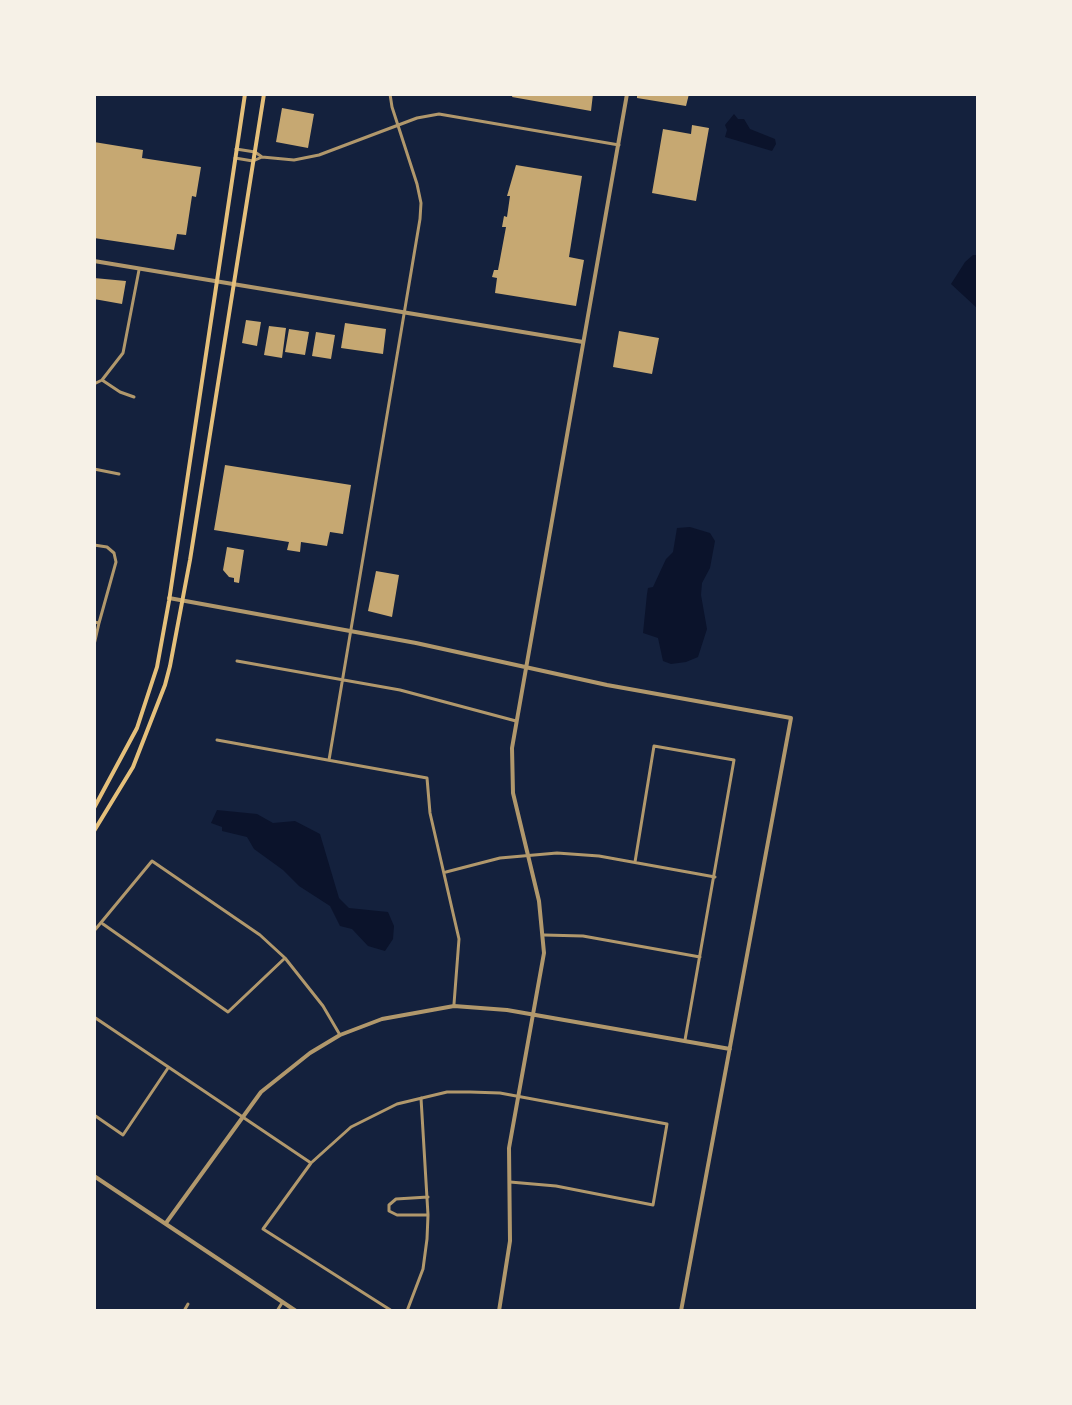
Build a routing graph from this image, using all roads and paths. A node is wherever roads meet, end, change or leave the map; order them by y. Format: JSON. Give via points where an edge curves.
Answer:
{"nodes":[{"id":1,"x":245,"y":94,"type":"edge"},
{"id":2,"x":264,"y":94,"type":"edge"},
{"id":3,"x":390,"y":94,"type":"edge"},
{"id":4,"x":627,"y":94,"type":"edge"},
{"id":5,"x":399,"y":125,"type":"junction"},
{"id":6,"x":619,"y":145,"type":"junction"},
{"id":7,"x":236,"y":149,"type":"junction"},
{"id":8,"x":255,"y":152,"type":"junction"},
{"id":9,"x":262,"y":157,"type":"junction"},
{"id":10,"x":235,"y":158,"type":"junction"},
{"id":11,"x":253,"y":161,"type":"junction"},
{"id":12,"x":94,"y":261,"type":"edge"},
{"id":13,"x":139,"y":270,"type":"junction"},
{"id":14,"x":217,"y":282,"type":"junction"},
{"id":15,"x":233,"y":285,"type":"junction"},
{"id":16,"x":406,"y":314,"type":"junction"},
{"id":17,"x":583,"y":342,"type":"junction"},
{"id":18,"x":102,"y":380,"type":"junction"},
{"id":19,"x":94,"y":384,"type":"edge"},
{"id":20,"x":134,"y":397,"type":"dead end"},
{"id":21,"x":94,"y":469,"type":"edge"},
{"id":22,"x":119,"y":474,"type":"dead end"},
{"id":23,"x":94,"y":545,"type":"edge"},
{"id":24,"x":169,"y":598,"type":"junction"},
{"id":25,"x":183,"y":601,"type":"junction"},
{"id":26,"x":97,"y":623,"type":"edge"},
{"id":27,"x":352,"y":631,"type":"junction"},
{"id":28,"x":94,"y":645,"type":"edge"},
{"id":29,"x":237,"y":661,"type":"dead end"},
{"id":30,"x":526,"y":668,"type":"junction"},
{"id":31,"x":343,"y":680,"type":"junction"},
{"id":32,"x":516,"y":721,"type":"junction"},
{"id":33,"x":217,"y":740,"type":"dead end"},
{"id":34,"x":329,"y":760,"type":"junction"},
{"id":35,"x":94,"y":808,"type":"edge"},
{"id":36,"x":94,"y":831,"type":"edge"},
{"id":37,"x":528,"y":854,"type":"junction"},
{"id":38,"x":635,"y":862,"type":"junction"},
{"id":39,"x":445,"y":872,"type":"junction"},
{"id":40,"x":715,"y":877,"type":"junction"},
{"id":41,"x":101,"y":923,"type":"junction"},
{"id":42,"x":94,"y":931,"type":"edge"},
{"id":43,"x":544,"y":935,"type":"junction"},
{"id":44,"x":700,"y":957,"type":"junction"},
{"id":45,"x":285,"y":958,"type":"junction"},
{"id":46,"x":454,"y":1006,"type":"junction"},
{"id":47,"x":535,"y":1013,"type":"junction"},
{"id":48,"x":94,"y":1017,"type":"edge"},
{"id":49,"x":340,"y":1035,"type":"junction"},
{"id":50,"x":685,"y":1040,"type":"junction"},
{"id":51,"x":731,"y":1049,"type":"junction"},
{"id":52,"x":168,"y":1068,"type":"junction"},
{"id":53,"x":517,"y":1097,"type":"junction"},
{"id":54,"x":421,"y":1098,"type":"junction"},
{"id":55,"x":94,"y":1115,"type":"edge"},
{"id":56,"x":242,"y":1116,"type":"junction"},
{"id":57,"x":311,"y":1163,"type":"junction"},
{"id":58,"x":94,"y":1176,"type":"edge"},
{"id":59,"x":509,"y":1182,"type":"junction"},
{"id":60,"x":428,"y":1197,"type":"junction"},
{"id":61,"x":428,"y":1215,"type":"junction"},
{"id":62,"x":166,"y":1223,"type":"junction"},
{"id":63,"x":282,"y":1303,"type":"junction"},
{"id":64,"x":188,"y":1304,"type":"dead end"},
{"id":65,"x":184,"y":1311,"type":"edge"},
{"id":66,"x":277,"y":1311,"type":"edge"},
{"id":67,"x":296,"y":1311,"type":"edge"},
{"id":68,"x":392,"y":1311,"type":"edge"},
{"id":69,"x":407,"y":1311,"type":"edge"},
{"id":70,"x":499,"y":1311,"type":"edge"},
{"id":71,"x":681,"y":1311,"type":"edge"}],
"edges":[{"from":1,"to":7,"type":"main road"},
{"from":2,"to":8,"type":"main road"},
{"from":3,"to":5,"type":"street"},
{"from":4,"to":6,"type":"street"},
{"from":5,"to":6,"type":"street","via":[[445,114]]},
{"from":5,"to":9,"type":"street","via":[[319,155],[294,160]]},
{"from":5,"to":16,"type":"street","via":[[421,203]]},
{"from":6,"to":17,"type":"street"},
{"from":7,"to":8,"type":"street"},
{"from":7,"to":10,"type":"main road"},
{"from":8,"to":9,"type":"street"},
{"from":8,"to":11,"type":"main road"},
{"from":9,"to":11,"type":"street"},
{"from":10,"to":11,"type":"street"},
{"from":10,"to":14,"type":"main road"},
{"from":11,"to":15,"type":"main road"},
{"from":12,"to":13,"type":"street"},
{"from":13,"to":14,"type":"street"},
{"from":13,"to":18,"type":"street","via":[[123,353]]},
{"from":14,"to":15,"type":"street"},
{"from":14,"to":24,"type":"main road"},
{"from":15,"to":16,"type":"street"},
{"from":15,"to":25,"type":"main road"},
{"from":16,"to":17,"type":"street"},
{"from":16,"to":27,"type":"street"},
{"from":17,"to":30,"type":"street"},
{"from":18,"to":19,"type":"street"},
{"from":18,"to":20,"type":"street"},
{"from":21,"to":22,"type":"street"},
{"from":23,"to":26,"type":"street","via":[[107,547],[116,562]]},
{"from":24,"to":25,"type":"street"},
{"from":24,"to":35,"type":"main road","via":[[157,667],[137,728]]},
{"from":25,"to":27,"type":"street"},
{"from":25,"to":36,"type":"main road","via":[[165,685],[147,733]]},
{"from":26,"to":28,"type":"street"},
{"from":27,"to":30,"type":"street"},
{"from":27,"to":31,"type":"street"},
{"from":29,"to":31,"type":"street"},
{"from":30,"to":32,"type":"street"},
{"from":30,"to":51,"type":"street","via":[[791,718]]},
{"from":31,"to":32,"type":"street"},
{"from":31,"to":34,"type":"street"},
{"from":32,"to":37,"type":"street","via":[[512,782]]},
{"from":33,"to":34,"type":"street"},
{"from":34,"to":39,"type":"street","via":[[427,778]]},
{"from":37,"to":38,"type":"street","via":[[572,853]]},
{"from":37,"to":39,"type":"street"},
{"from":37,"to":43,"type":"street"},
{"from":38,"to":40,"type":"street"},
{"from":38,"to":40,"type":"street","via":[[654,746],[734,760]]},
{"from":39,"to":46,"type":"street","via":[[459,939]]},
{"from":40,"to":44,"type":"street"},
{"from":41,"to":42,"type":"street"},
{"from":41,"to":45,"type":"street","via":[[228,1012]]},
{"from":41,"to":45,"type":"street","via":[[152,861]]},
{"from":43,"to":44,"type":"street","via":[[583,936]]},
{"from":43,"to":47,"type":"street"},
{"from":44,"to":50,"type":"street"},
{"from":45,"to":49,"type":"street"},
{"from":46,"to":47,"type":"street"},
{"from":46,"to":49,"type":"street","via":[[396,1015]]},
{"from":47,"to":50,"type":"street"},
{"from":47,"to":53,"type":"street"},
{"from":48,"to":52,"type":"street"},
{"from":49,"to":56,"type":"street","via":[[278,1077]]},
{"from":50,"to":51,"type":"street"},
{"from":51,"to":71,"type":"street"},
{"from":52,"to":55,"type":"street","via":[[123,1135]]},
{"from":52,"to":56,"type":"street"},
{"from":53,"to":54,"type":"street","via":[[447,1092]]},
{"from":53,"to":59,"type":"street"},
{"from":53,"to":59,"type":"street","via":[[667,1124],[653,1205]]},
{"from":54,"to":57,"type":"street","via":[[351,1127]]},
{"from":54,"to":60,"type":"street"},
{"from":56,"to":57,"type":"street"},
{"from":56,"to":62,"type":"street"},
{"from":57,"to":68,"type":"street","via":[[263,1229]]},
{"from":58,"to":62,"type":"street"},
{"from":59,"to":70,"type":"street","via":[[508,1261]]},
{"from":60,"to":61,"type":"street"},
{"from":60,"to":61,"type":"street","via":[[396,1199],[389,1205],[397,1215]]},
{"from":61,"to":69,"type":"street","via":[[423,1269]]},
{"from":62,"to":63,"type":"street"},
{"from":63,"to":66,"type":"street"},
{"from":63,"to":67,"type":"street"},
{"from":64,"to":65,"type":"street"}]}
